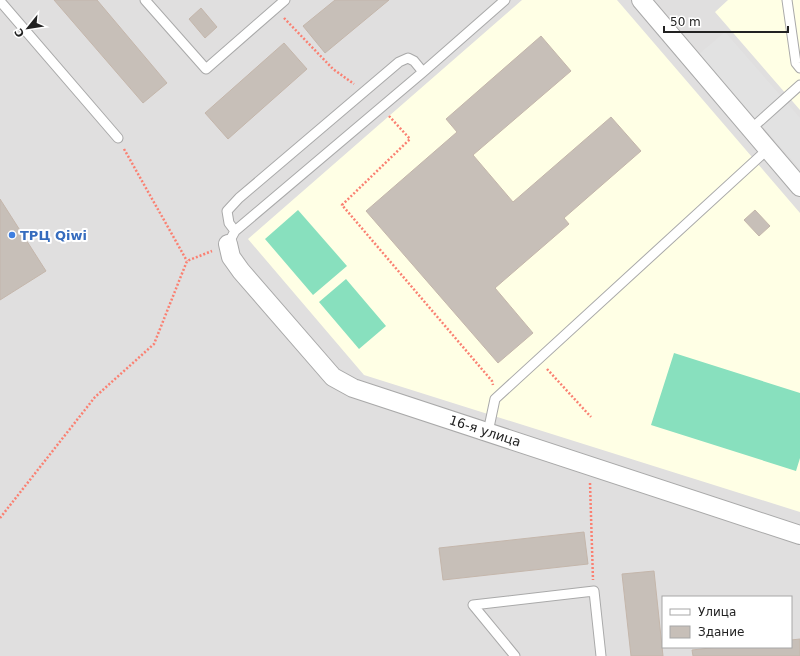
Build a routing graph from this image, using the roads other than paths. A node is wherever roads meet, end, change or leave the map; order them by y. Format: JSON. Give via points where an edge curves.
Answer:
{"nodes":[{"id":1,"x":145,"y":0,"type":"edge"},
{"id":2,"x":285,"y":0,"type":"edge"},
{"id":3,"x":505,"y":0,"type":"edge"},
{"id":4,"x":641,"y":0,"type":"edge"},
{"id":5,"x":787,"y":0,"type":"edge"},
{"id":6,"x":0,"y":1,"type":"edge"},
{"id":7,"x":800,"y":68,"type":"edge"},
{"id":8,"x":423,"y":72,"type":"junction"},
{"id":9,"x":800,"y":85,"type":"edge"},
{"id":10,"x":751,"y":129,"type":"junction"},
{"id":11,"x":118,"y":138,"type":"road end"},
{"id":12,"x":768,"y":149,"type":"junction"},
{"id":13,"x":800,"y":187,"type":"edge"},
{"id":14,"x":231,"y":237,"type":"junction"},
{"id":15,"x":488,"y":432,"type":"junction"},
{"id":16,"x":800,"y":535,"type":"edge"},
{"id":17,"x":515,"y":656,"type":"edge"},
{"id":18,"x":602,"y":656,"type":"edge"}],
"edges":[{"from":1,"to":2,"type":"lane","via":[[206,69]]},
{"from":3,"to":8,"type":"lane"},
{"from":4,"to":10,"type":"street"},
{"from":5,"to":7,"type":"lane","via":[[796,63]]},
{"from":6,"to":11,"type":"lane"},
{"from":8,"to":14,"type":"lane"},
{"from":8,"to":14,"type":"lane","via":[[408,58],[399,62],[238,198],[228,211]]},
{"from":9,"to":10,"type":"lane"},
{"from":10,"to":12,"type":"street"},
{"from":12,"to":13,"type":"street"},
{"from":12,"to":15,"type":"lane","via":[[495,399]]},
{"from":14,"to":15,"type":"street","name":"16-я улица","via":[[231,257],[241,271],[333,377],[354,388]]},
{"from":15,"to":16,"type":"street","name":"16-я улица"},
{"from":17,"to":18,"type":"lane","via":[[473,605],[594,590]]}]}
